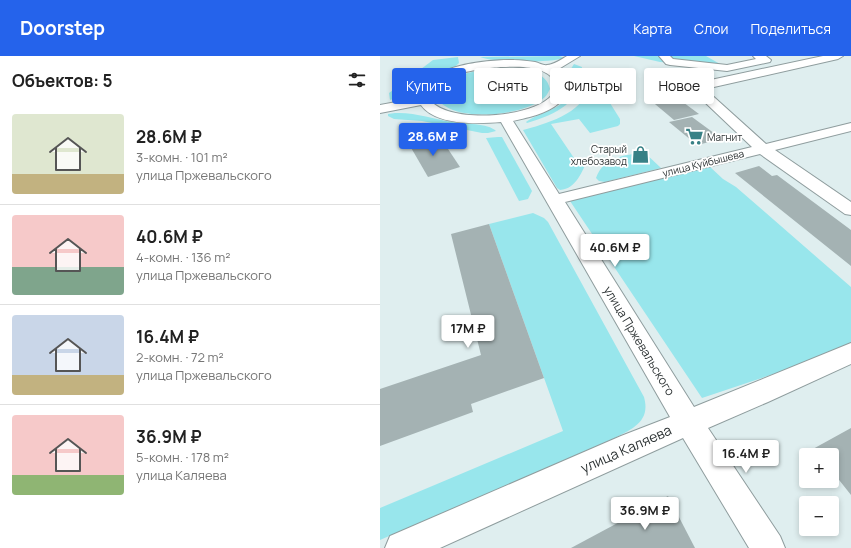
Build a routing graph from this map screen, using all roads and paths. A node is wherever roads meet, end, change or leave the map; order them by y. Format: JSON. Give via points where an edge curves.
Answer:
{"nodes":[{"id":1,"x":575,"y":56,"type":"edge"},
{"id":2,"x":758,"y":56,"type":"edge"},
{"id":3,"x":838,"y":56,"type":"edge"},
{"id":4,"x":667,"y":59,"type":"edge"},
{"id":5,"x":470,"y":61,"type":"edge"},
{"id":6,"x":459,"y":68,"type":"edge"},
{"id":7,"x":676,"y":68,"type":"edge"},
{"id":8,"x":547,"y":70,"type":"junction"},
{"id":9,"x":714,"y":83,"type":"edge"},
{"id":10,"x":408,"y":104,"type":"edge"},
{"id":11,"x":426,"y":104,"type":"edge"},
{"id":12,"x":714,"y":104,"type":"edge"},
{"id":13,"x":380,"y":109,"type":"edge"},
{"id":14,"x":509,"y":124,"type":"junction"},
{"id":15,"x":851,"y":127,"type":"edge"},
{"id":16,"x":763,"y":149,"type":"junction"},
{"id":17,"x":554,"y":200,"type":"junction"},
{"id":18,"x":851,"y":210,"type":"edge"},
{"id":19,"x":851,"y":353,"type":"edge"},
{"id":20,"x":688,"y":422,"type":"junction"},
{"id":21,"x":402,"y":548,"type":"edge"},
{"id":22,"x":768,"y":548,"type":"edge"}],
"edges":[{"from":1,"to":8,"type":"street"},
{"from":2,"to":4,"type":"street","via":[[766,60],[727,68]]},
{"from":3,"to":9,"type":"street"},
{"from":4,"to":7,"type":"street"},
{"from":5,"to":6,"type":"street"},
{"from":5,"to":8,"type":"street","via":[[532,65]]},
{"from":8,"to":14,"type":"street","via":[[558,76],[563,84],[560,94]]},
{"from":10,"to":13,"type":"street"},
{"from":11,"to":14,"type":"street","via":[[434,111],[451,117]]},
{"from":12,"to":16,"type":"street"},
{"from":14,"to":17,"type":"street","name":"улица Пржевальского"},
{"from":15,"to":16,"type":"street","name":"улица Куйбышева"},
{"from":16,"to":17,"type":"street","name":"улица Куйбышева"},
{"from":16,"to":18,"type":"street"},
{"from":17,"to":20,"type":"street","name":"улица Пржевальского"},
{"from":19,"to":20,"type":"street","name":"улица Каляева"},
{"from":20,"to":21,"type":"street","name":"улица Каляева"},
{"from":20,"to":22,"type":"street","name":"улица Пржевальского"}]}
